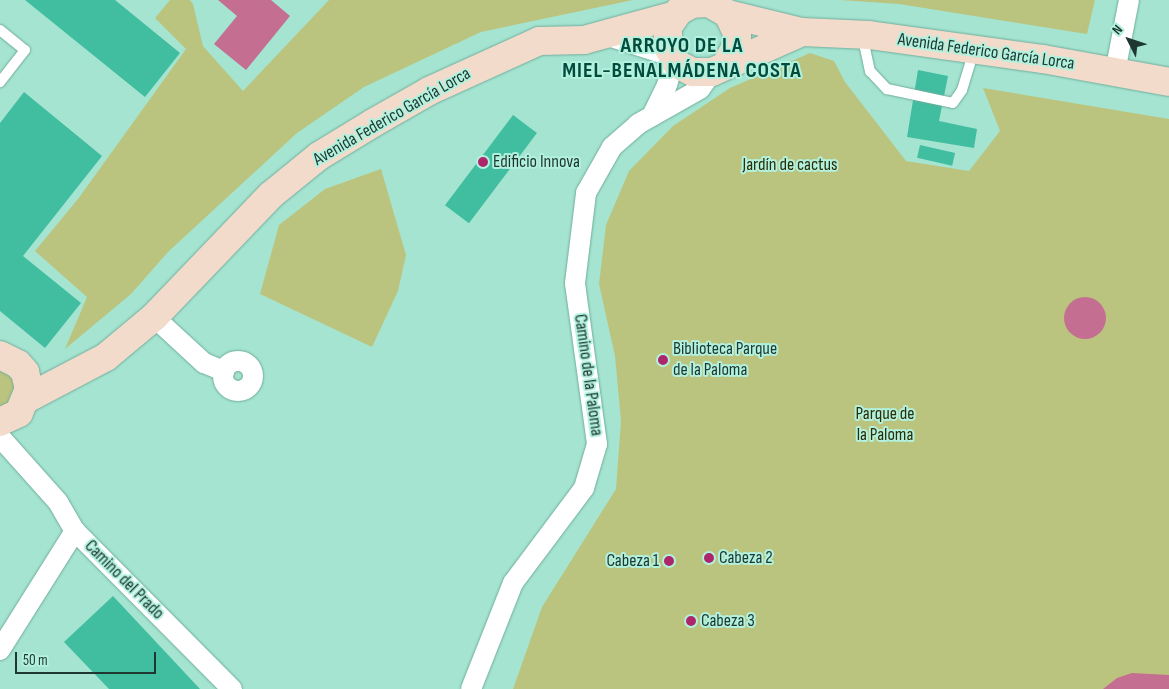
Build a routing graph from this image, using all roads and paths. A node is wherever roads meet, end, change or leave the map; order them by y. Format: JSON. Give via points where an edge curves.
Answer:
{"nodes":[{"id":1,"x":1129,"y":0,"type":"edge"},
{"id":2,"x":728,"y":14,"type":"junction"},
{"id":3,"x":676,"y":15,"type":"junction"},
{"id":4,"x":0,"y":30,"type":"edge"},
{"id":5,"x":802,"y":32,"type":"junction"},
{"id":6,"x":605,"y":35,"type":"junction"},
{"id":7,"x":869,"y":35,"type":"junction"},
{"id":8,"x":970,"y":49,"type":"junction"},
{"id":9,"x":673,"y":58,"type":"junction"},
{"id":10,"x":719,"y":67,"type":"junction"},
{"id":11,"x":1115,"y":72,"type":"junction"},
{"id":12,"x":0,"y":82,"type":"edge"},
{"id":13,"x":1169,"y":82,"type":"edge"},
{"id":14,"x":652,"y":116,"type":"junction"},
{"id":15,"x":154,"y":317,"type":"junction"},
{"id":16,"x":0,"y":355,"type":"edge"},
{"id":17,"x":224,"y":371,"type":"dead end"},
{"id":18,"x":13,"y":410,"type":"edge"},
{"id":19,"x":75,"y":531,"type":"junction"},
{"id":20,"x":0,"y":650,"type":"edge"},
{"id":21,"x":232,"y":689,"type":"edge"},
{"id":22,"x":471,"y":689,"type":"edge"}],
"edges":[{"from":1,"to":11,"type":"street"},
{"from":2,"to":3,"type":"street","via":[[709,3],[699,3],[688,5]]},
{"from":2,"to":5,"type":"street","name":"Avenida Federico García Lorca"},
{"from":2,"to":10,"type":"street","via":[[737,33],[737,44]]},
{"from":3,"to":6,"type":"street","name":"Avenida Federico García Lorca"},
{"from":3,"to":9,"type":"street","via":[[666,37]]},
{"from":4,"to":12,"type":"lane","via":[[24,50]]},
{"from":5,"to":7,"type":"street","name":"Avenida Federico García Lorca"},
{"from":5,"to":10,"type":"street","name":"Avenida Federico García Lorca"},
{"from":6,"to":9,"type":"street"},
{"from":6,"to":15,"type":"street","name":"Avenida Federico García Lorca","via":[[584,40],[539,41],[429,92],[319,156],[271,194]]},
{"from":7,"to":8,"type":"street","name":"Avenida Federico García Lorca"},
{"from":7,"to":8,"type":"lane","via":[[865,48],[870,71],[887,89],[953,103],[962,90],[970,63]]},
{"from":8,"to":11,"type":"street","name":"Avenida Federico García Lorca"},
{"from":9,"to":10,"type":"street","via":[[694,72]]},
{"from":9,"to":14,"type":"street","name":"Camino de la Paloma","via":[[667,85]]},
{"from":10,"to":14,"type":"street","name":"Camino de la Paloma","via":[[700,89]]},
{"from":11,"to":13,"type":"street","name":"Avenida Federico García Lorca"},
{"from":14,"to":22,"type":"street","name":"Camino de la Paloma","via":[[612,147],[586,193],[575,283],[597,444],[584,488],[513,583]]},
{"from":15,"to":17,"type":"street","via":[[204,363]]},
{"from":15,"to":18,"type":"street","name":"Avenida Federico García Lorca","via":[[106,357]]},
{"from":16,"to":18,"type":"street","via":[[18,364]]},
{"from":18,"to":19,"type":"street","name":"Camino del Prado","via":[[24,464],[58,502]]},
{"from":19,"to":20,"type":"street"},
{"from":19,"to":21,"type":"street","name":"Camino del Prado"}]}
